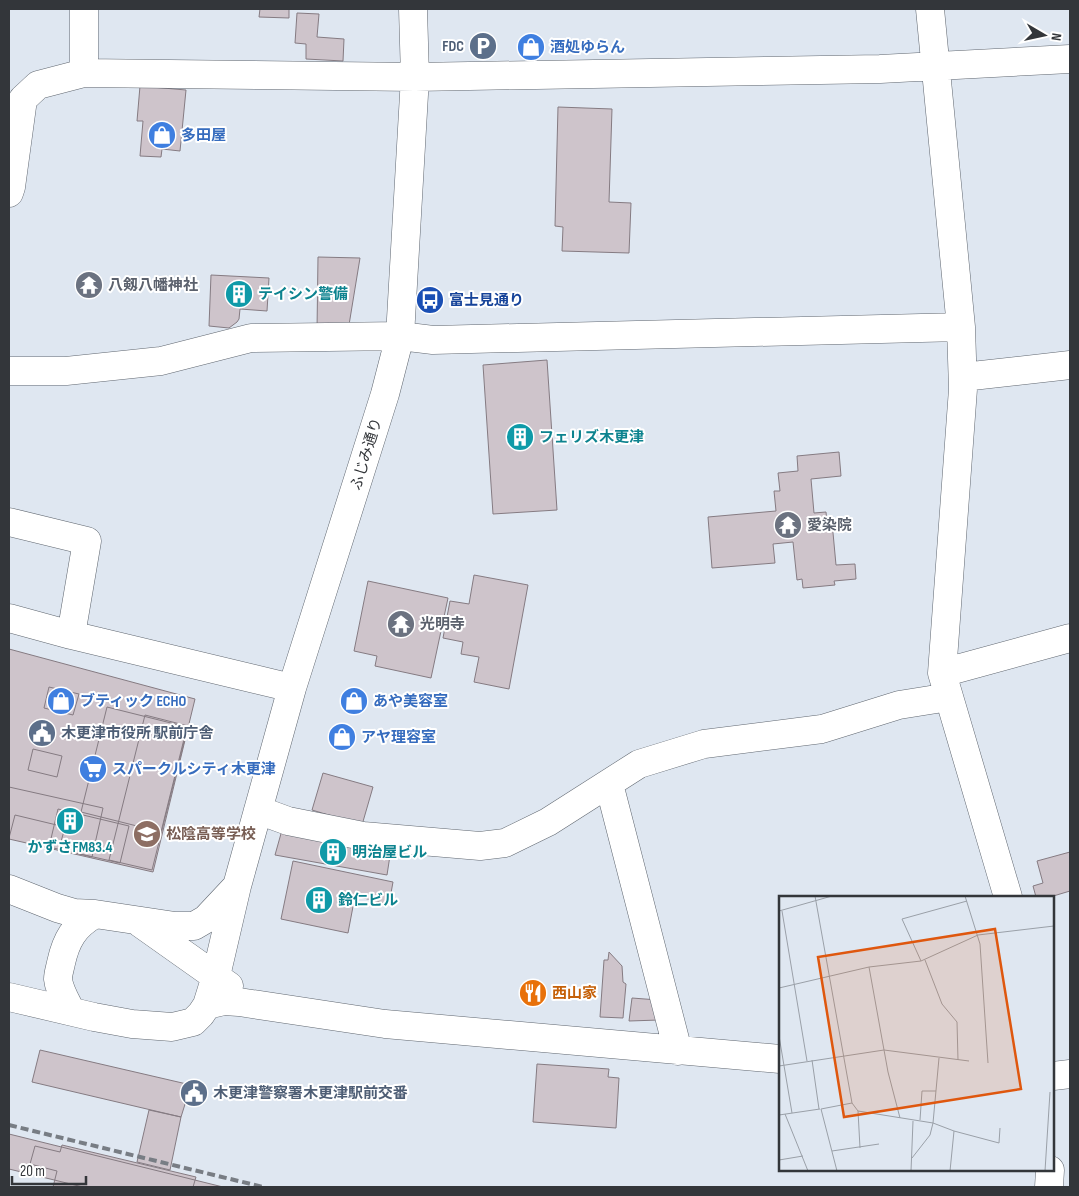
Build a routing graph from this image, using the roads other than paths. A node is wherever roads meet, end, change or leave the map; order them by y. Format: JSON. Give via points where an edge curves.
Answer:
{"nodes":[{"id":1,"x":84,"y":9,"type":"edge"},
{"id":2,"x":413,"y":9,"type":"edge"},
{"id":3,"x":930,"y":9,"type":"edge"},
{"id":4,"x":1070,"y":59,"type":"edge"},
{"id":5,"x":935,"y":66,"type":"junction"},
{"id":6,"x":84,"y":73,"type":"junction"},
{"id":7,"x":415,"y":77,"type":"junction"},
{"id":8,"x":16,"y":98,"type":"edge"},
{"id":9,"x":9,"y":193,"type":"edge"},
{"id":10,"x":961,"y":327,"type":"junction"},
{"id":11,"x":400,"y":336,"type":"junction"},
{"id":12,"x":1070,"y":366,"type":"edge"},
{"id":13,"x":9,"y":371,"type":"edge"},
{"id":14,"x":962,"y":377,"type":"junction"},
{"id":15,"x":9,"y":522,"type":"edge"},
{"id":16,"x":9,"y":618,"type":"edge"},
{"id":17,"x":71,"y":635,"type":"junction"},
{"id":18,"x":1070,"y":638,"type":"edge"},
{"id":19,"x":946,"y":685,"type":"junction"},
{"id":20,"x":292,"y":688,"type":"junction"},
{"id":21,"x":609,"y":784,"type":"junction"},
{"id":22,"x":258,"y":810,"type":"junction"},
{"id":23,"x":237,"y":886,"type":"junction"},
{"id":24,"x":9,"y":889,"type":"edge"},
{"id":25,"x":1008,"y":896,"type":"edge"},
{"id":26,"x":95,"y":914,"type":"junction"},
{"id":27,"x":137,"y":921,"type":"junction"},
{"id":28,"x":216,"y":976,"type":"junction"},
{"id":29,"x":9,"y":997,"type":"edge"},
{"id":30,"x":207,"y":1005,"type":"junction"},
{"id":31,"x":71,"y":1011,"type":"junction"},
{"id":32,"x":344,"y":1017,"type":"junction"},
{"id":33,"x":678,"y":1051,"type":"junction"},
{"id":34,"x":779,"y":1059,"type":"edge"},
{"id":35,"x":1050,"y":1171,"type":"edge"},
{"id":36,"x":1049,"y":1187,"type":"edge"}],
"edges":[{"from":1,"to":6,"type":"street"},
{"from":2,"to":7,"type":"street","name":"ふじみ通り"},
{"from":3,"to":5,"type":"street"},
{"from":4,"to":5,"type":"street"},
{"from":5,"to":7,"type":"street"},
{"from":5,"to":10,"type":"street"},
{"from":6,"to":7,"type":"street"},
{"from":6,"to":8,"type":"street","via":[[38,85]]},
{"from":7,"to":11,"type":"street","name":"ふじみ通り"},
{"from":8,"to":9,"type":"street"},
{"from":10,"to":11,"type":"street","via":[[433,340]]},
{"from":10,"to":14,"type":"street"},
{"from":11,"to":13,"type":"street","via":[[251,338],[162,361],[66,371]]},
{"from":11,"to":20,"type":"street","name":"ふじみ通り","via":[[385,394]]},
{"from":12,"to":14,"type":"street"},
{"from":14,"to":19,"type":"street"},
{"from":15,"to":17,"type":"street","via":[[87,540]]},
{"from":16,"to":17,"type":"street"},
{"from":17,"to":20,"type":"street"},
{"from":18,"to":19,"type":"street"},
{"from":19,"to":21,"type":"street","via":[[899,705],[822,729],[704,744],[639,764]]},
{"from":19,"to":25,"type":"street"},
{"from":20,"to":22,"type":"street","name":"ふじみ通り"},
{"from":21,"to":22,"type":"street","via":[[548,822],[506,843],[480,846],[362,836],[288,821]]},
{"from":21,"to":33,"type":"street"},
{"from":22,"to":23,"type":"street","name":"ふじみ通り"},
{"from":23,"to":27,"type":"street","via":[[206,919],[194,926]]},
{"from":23,"to":28,"type":"street","name":"ふじみ通り"},
{"from":24,"to":26,"type":"street","via":[[74,913]]},
{"from":26,"to":27,"type":"street"},
{"from":26,"to":31,"type":"street","via":[[76,928],[63,953],[58,979]]},
{"from":27,"to":28,"type":"street"},
{"from":28,"to":30,"type":"street"},
{"from":28,"to":32,"type":"street","via":[[241,992]]},
{"from":29,"to":31,"type":"street"},
{"from":30,"to":31,"type":"street","via":[[193,1022],[172,1027],[132,1024]]},
{"from":30,"to":32,"type":"street","via":[[239,1002]]},
{"from":32,"to":33,"type":"street","via":[[385,1024]]},
{"from":33,"to":34,"type":"street"},
{"from":35,"to":36,"type":"street"}]}
